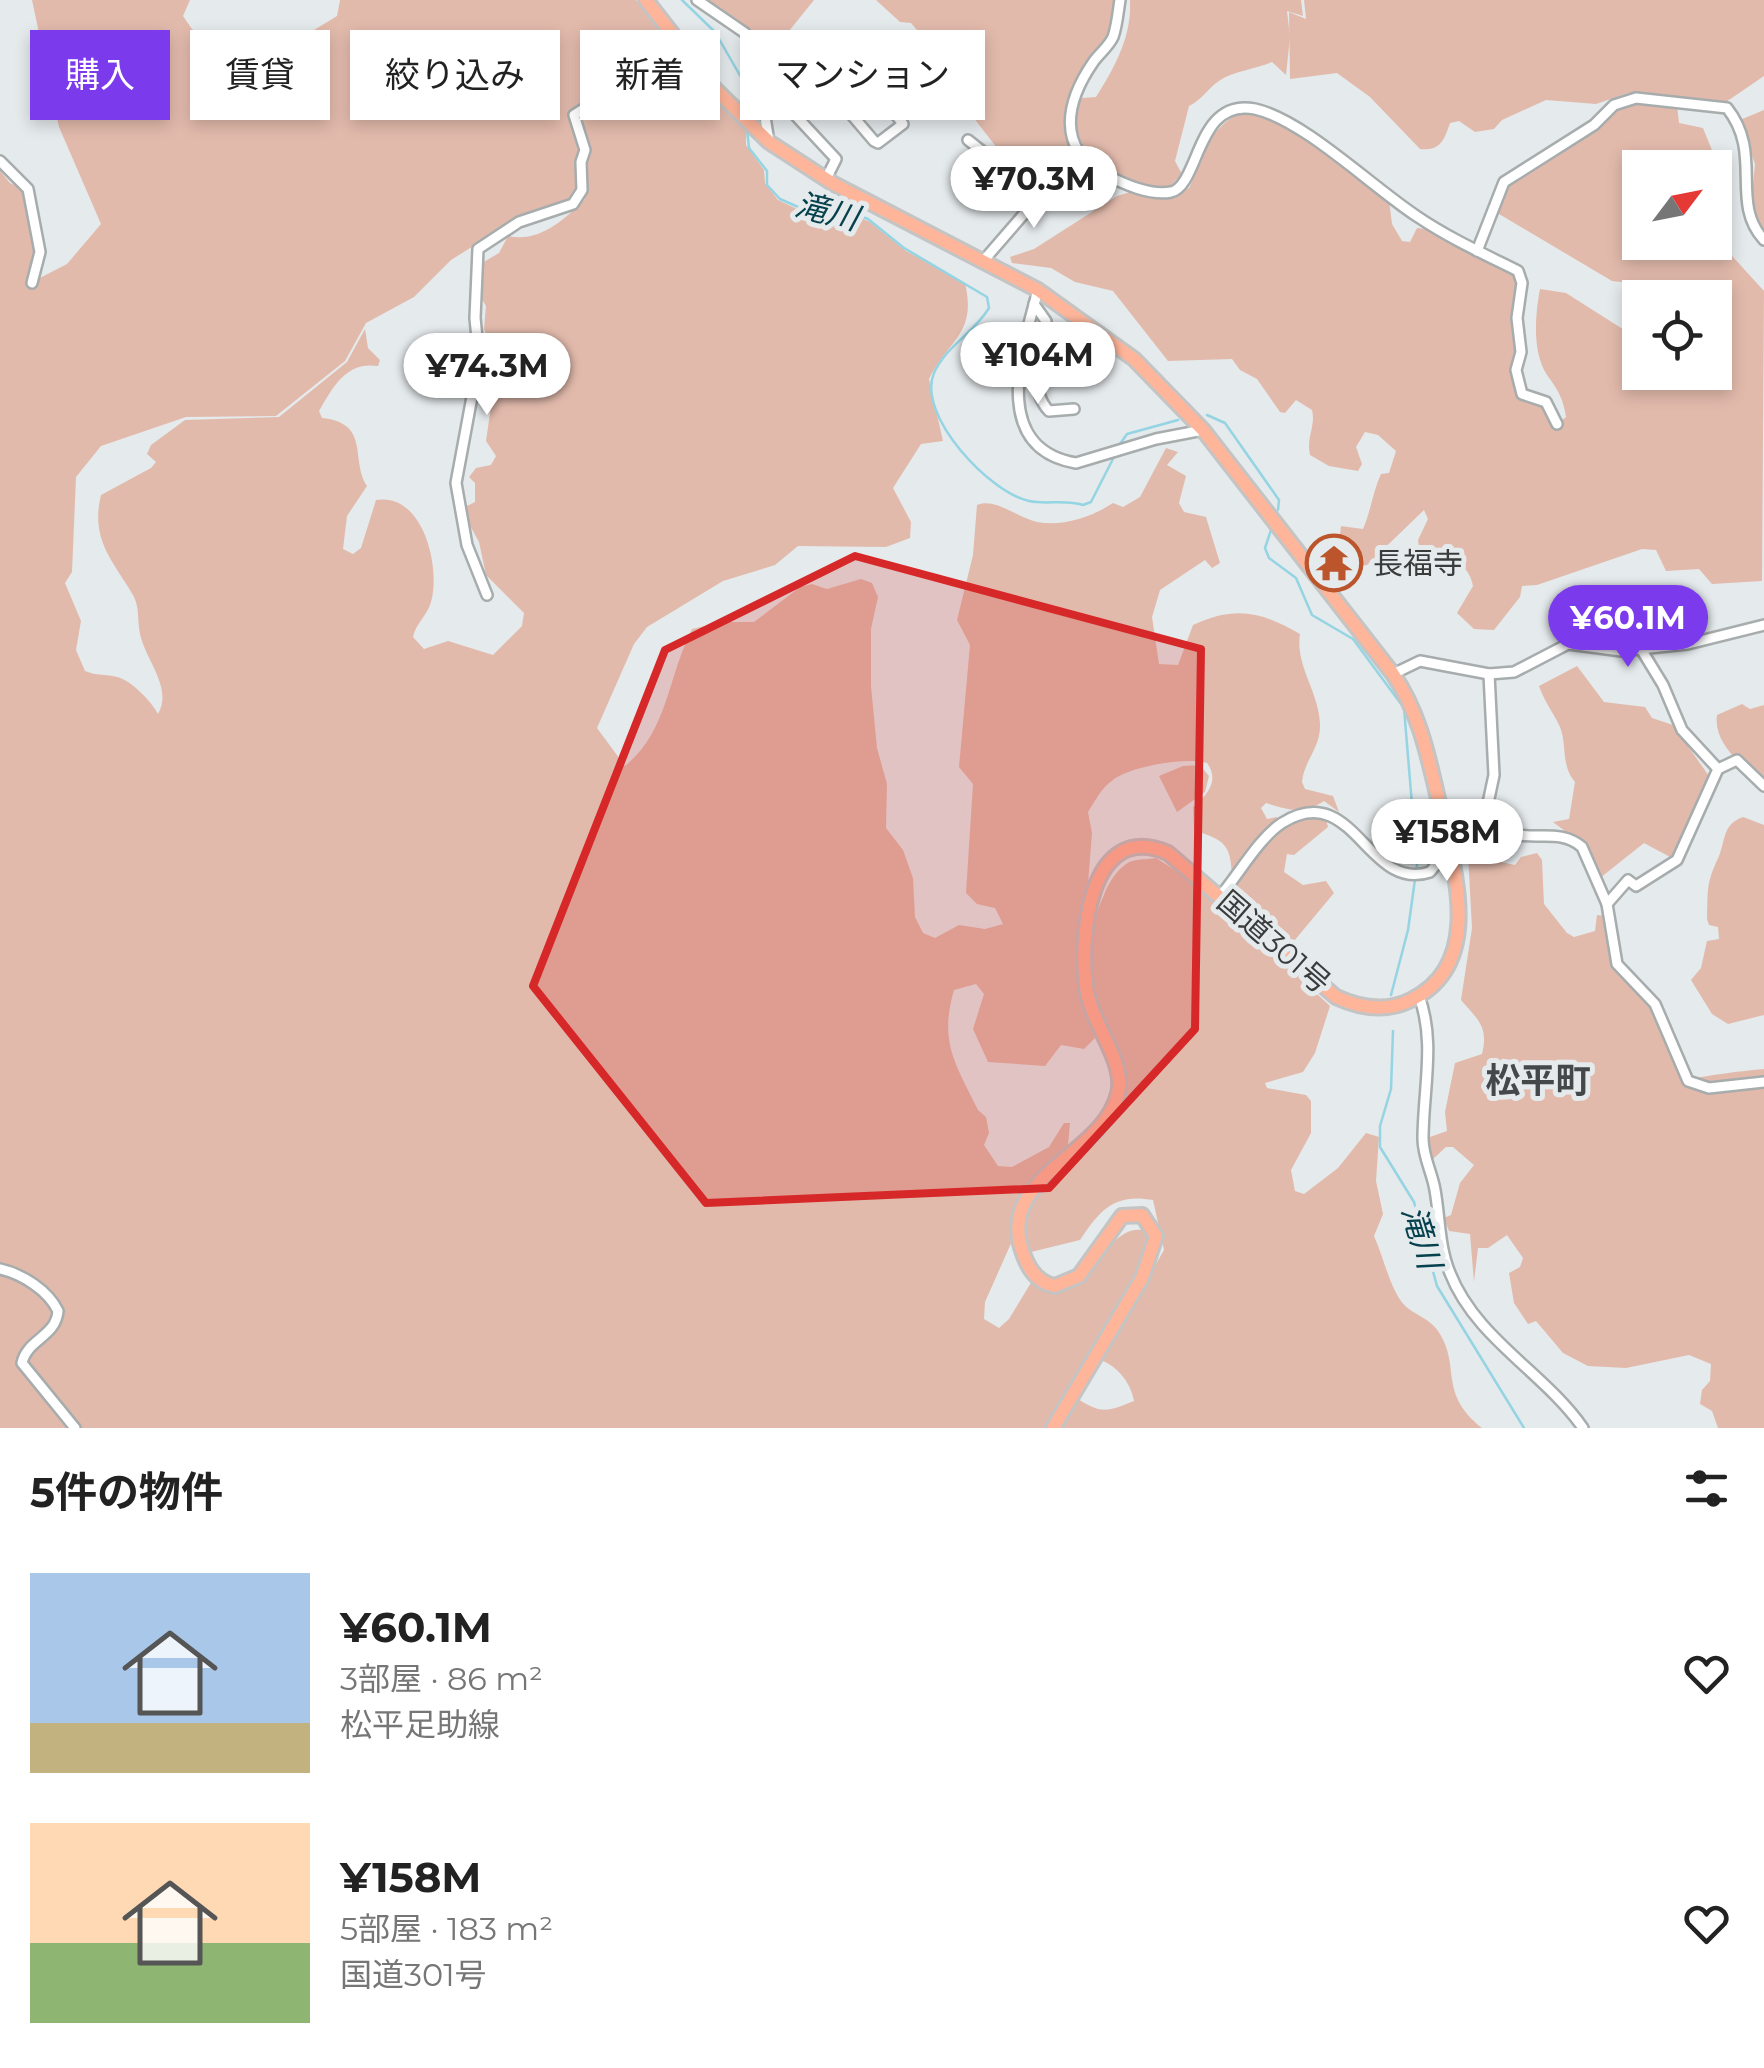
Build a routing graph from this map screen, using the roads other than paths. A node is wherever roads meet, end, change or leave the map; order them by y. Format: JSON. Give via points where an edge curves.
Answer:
{"nodes":[{"id":1,"x":646,"y":0,"type":"edge"},
{"id":2,"x":698,"y":0,"type":"edge"},
{"id":3,"x":1120,"y":0,"type":"edge"},
{"id":4,"x":670,"y":30,"type":"edge"},
{"id":5,"x":810,"y":66,"type":"joint"},
{"id":6,"x":720,"y":92,"type":"edge"},
{"id":7,"x":580,"y":109,"type":"edge"},
{"id":8,"x":800,"y":120,"type":"edge"},
{"id":9,"x":968,"y":140,"type":"dead end"},
{"id":10,"x":769,"y":142,"type":"junction"},
{"id":11,"x":0,"y":160,"type":"edge"},
{"id":12,"x":1085,"y":162,"type":"junction"},
{"id":13,"x":1054,"y":178,"type":"junction"},
{"id":14,"x":826,"y":179,"type":"junction"},
{"id":15,"x":1764,"y":240,"type":"edge"},
{"id":16,"x":1478,"y":251,"type":"junction"},
{"id":17,"x":984,"y":260,"type":"junction"},
{"id":18,"x":32,"y":283,"type":"dead end"},
{"id":19,"x":1036,"y":297,"type":"junction"},
{"id":20,"x":1074,"y":409,"type":"dead end"},
{"id":21,"x":1556,"y":424,"type":"dead end"},
{"id":22,"x":1203,"y":430,"type":"junction"},
{"id":23,"x":486,"y":595,"type":"dead end"},
{"id":24,"x":1764,"y":625,"type":"edge"},
{"id":25,"x":1641,"y":649,"type":"junction"},
{"id":26,"x":1393,"y":674,"type":"junction"},
{"id":27,"x":1489,"y":674,"type":"junction"},
{"id":28,"x":1718,"y":769,"type":"junction"},
{"id":29,"x":1764,"y":786,"type":"edge"},
{"id":30,"x":1450,"y":847,"type":"junction"},
{"id":31,"x":1221,"y":895,"type":"junction"},
{"id":32,"x":1608,"y":904,"type":"junction"},
{"id":33,"x":1419,"y":996,"type":"junction"},
{"id":34,"x":1764,"y":1082,"type":"edge"},
{"id":35,"x":0,"y":1269,"type":"edge"},
{"id":36,"x":76,"y":1428,"type":"edge"},
{"id":37,"x":1053,"y":1428,"type":"edge"},
{"id":38,"x":1583,"y":1428,"type":"edge"}],
"edges":[{"from":1,"to":4,"type":"highway"},
{"from":2,"to":10,"type":"street","via":[[754,47]]},
{"from":3,"to":12,"type":"street","via":[[1111,42],[1068,113]]},
{"from":5,"to":5,"type":"street","via":[[822,62],[864,74],[903,124],[874,141]]},
{"from":6,"to":10,"type":"highway"},
{"from":7,"to":23,"type":"street","via":[[574,121],[585,154],[582,190],[573,204],[519,222],[478,248],[479,359],[456,483],[467,545]]},
{"from":8,"to":14,"type":"street","via":[[836,158]]},
{"from":9,"to":13,"type":"street","via":[[1017,179]]},
{"from":10,"to":14,"type":"highway"},
{"from":11,"to":18,"type":"street","via":[[29,192],[40,252]]},
{"from":12,"to":13,"type":"street"},
{"from":12,"to":16,"type":"street","via":[[1148,192],[1171,192],[1188,178],[1196,148],[1211,128],[1230,112],[1249,108],[1304,131],[1420,219]]},
{"from":13,"to":17,"type":"street"},
{"from":14,"to":17,"type":"highway"},
{"from":15,"to":16,"type":"street","via":[[1748,214],[1753,155],[1734,114],[1636,98],[1614,105],[1594,126],[1504,182]]},
{"from":16,"to":21,"type":"street","via":[[1520,276],[1516,370],[1522,394],[1546,402]]},
{"from":17,"to":19,"type":"highway"},
{"from":19,"to":20,"type":"street","via":[[1046,321],[1037,384],[1043,405],[1049,412]]},
{"from":19,"to":22,"type":"highway","via":[[1119,347]]},
{"from":19,"to":22,"type":"street","via":[[1022,348],[1018,416],[1032,444],[1076,463]]},
{"from":22,"to":26,"type":"highway"},
{"from":24,"to":25,"type":"street"},
{"from":25,"to":27,"type":"street","via":[[1568,644],[1514,672]]},
{"from":25,"to":28,"type":"street","via":[[1682,730]]},
{"from":26,"to":27,"type":"street","via":[[1420,662],[1443,662]]},
{"from":26,"to":30,"type":"highway","via":[[1419,719]]},
{"from":27,"to":32,"type":"street","via":[[1490,814],[1513,835],[1577,843]]},
{"from":28,"to":29,"type":"street","via":[[1737,760]]},
{"from":28,"to":32,"type":"street","via":[[1678,860],[1636,886],[1628,880]]},
{"from":30,"to":31,"type":"street","via":[[1436,868],[1391,868],[1323,811],[1279,826]]},
{"from":30,"to":33,"type":"highway","via":[[1459,912],[1454,949]]},
{"from":31,"to":33,"type":"highway","name":"国道301号","via":[[1336,997],[1375,1008]]},
{"from":31,"to":37,"type":"highway","name":"国道301号","via":[[1168,854],[1147,847],[1119,852],[1097,878],[1086,979],[1118,1092],[1101,1123],[1028,1194],[1019,1241],[1033,1274],[1055,1286],[1078,1276],[1122,1216],[1142,1215],[1156,1236],[1142,1278]]},
{"from":32,"to":34,"type":"street","via":[[1617,964],[1655,1004],[1683,1076],[1702,1087]]},
{"from":33,"to":38,"type":"street","via":[[1429,1022],[1423,1153],[1450,1273],[1480,1321]]},
{"from":35,"to":36,"type":"street","via":[[54,1302],[58,1320],[28,1348],[22,1363]]}]}
